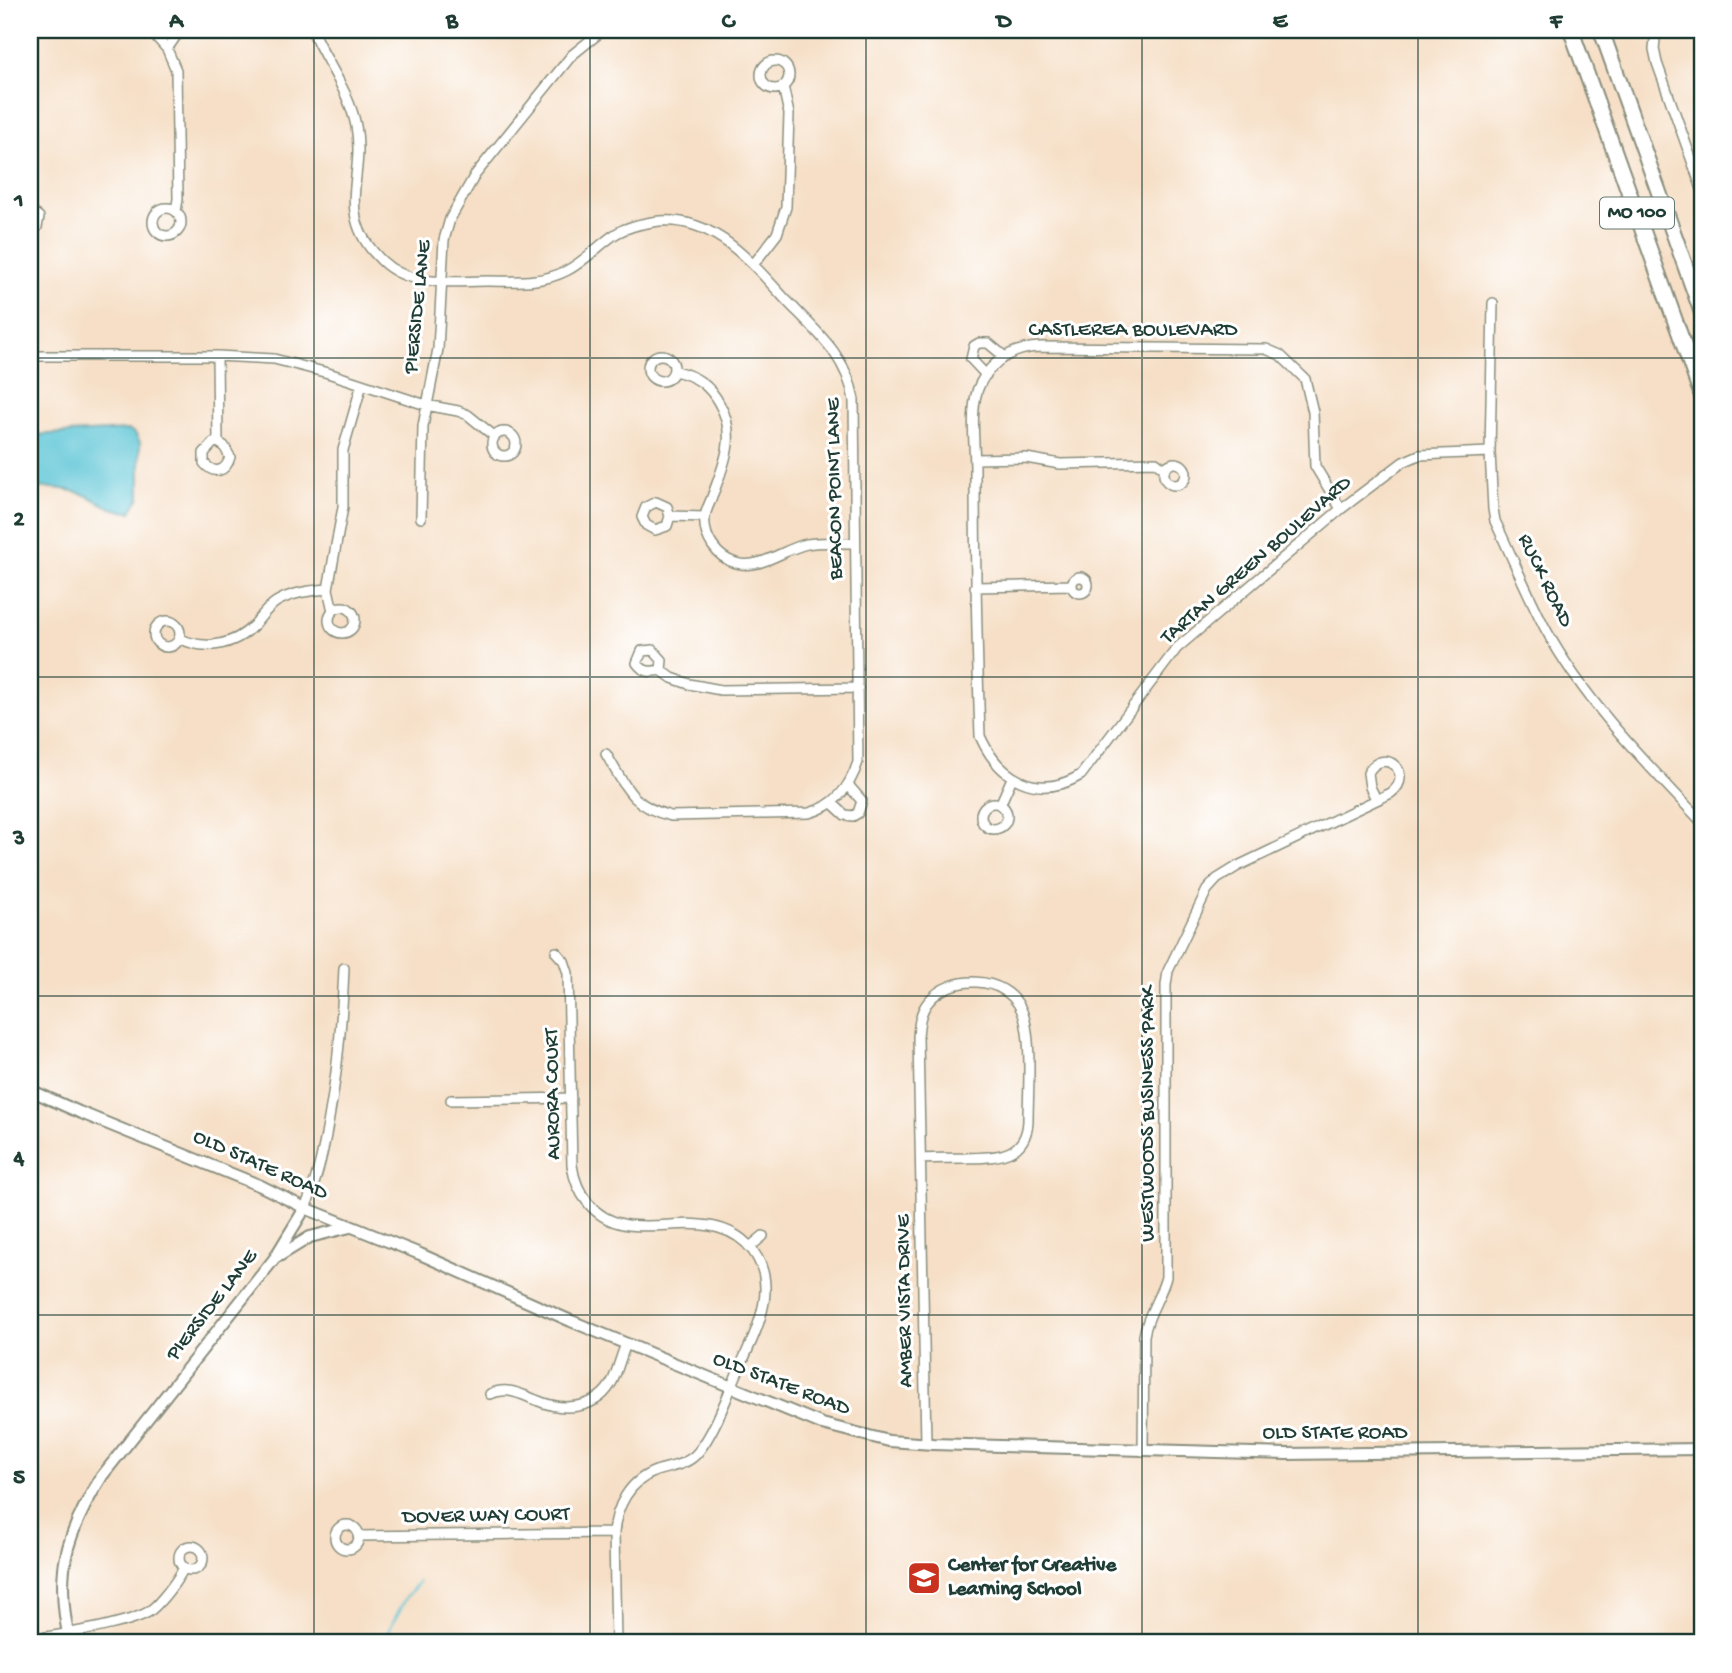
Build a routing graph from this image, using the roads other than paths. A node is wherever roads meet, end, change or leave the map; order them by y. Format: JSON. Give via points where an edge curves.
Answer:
{"nodes":[{"id":1,"x":151,"y":30,"type":"edge"},
{"id":2,"x":180,"y":30,"type":"edge"},
{"id":3,"x":312,"y":30,"type":"edge"},
{"id":4,"x":603,"y":30,"type":"edge"},
{"id":5,"x":1571,"y":30,"type":"edge"},
{"id":6,"x":1656,"y":30,"type":"edge"},
{"id":7,"x":1603,"y":33,"type":"edge"},
{"id":8,"x":167,"y":49,"type":"junction"},
{"id":9,"x":783,"y":86,"type":"dead end"},
{"id":10,"x":1702,"y":189,"type":"edge"},
{"id":11,"x":30,"y":210,"type":"edge"},
{"id":12,"x":176,"y":211,"type":"dead end"},
{"id":13,"x":30,"y":234,"type":"edge"},
{"id":14,"x":753,"y":265,"type":"junction"},
{"id":15,"x":441,"y":283,"type":"junction"},
{"id":16,"x":1493,"y":303,"type":"dead end"},
{"id":17,"x":1702,"y":313,"type":"edge"},
{"id":18,"x":30,"y":356,"type":"edge"},
{"id":19,"x":217,"y":356,"type":"junction"},
{"id":20,"x":1005,"y":357,"type":"junction"},
{"id":21,"x":675,"y":371,"type":"dead end"},
{"id":22,"x":986,"y":375,"type":"junction"},
{"id":23,"x":362,"y":384,"type":"junction"},
{"id":24,"x":1702,"y":396,"type":"edge"},
{"id":25,"x":426,"y":405,"type":"junction"},
{"id":26,"x":494,"y":436,"type":"dead end"},
{"id":27,"x":218,"y":442,"type":"dead end"},
{"id":28,"x":1490,"y":452,"type":"junction"},
{"id":29,"x":975,"y":459,"type":"junction"},
{"id":30,"x":1165,"y":468,"type":"dead end"},
{"id":31,"x":1341,"y":509,"type":"junction"},
{"id":32,"x":670,"y":516,"type":"dead end"},
{"id":33,"x":705,"y":517,"type":"junction"},
{"id":34,"x":421,"y":518,"type":"dead end"},
{"id":35,"x":855,"y":543,"type":"junction"},
{"id":36,"x":1072,"y":585,"type":"dead end"},
{"id":37,"x":975,"y":587,"type":"junction"},
{"id":38,"x":328,"y":589,"type":"junction"},
{"id":39,"x":333,"y":611,"type":"dead end"},
{"id":40,"x":179,"y":638,"type":"dead end"},
{"id":41,"x":661,"y":670,"type":"dead end"},
{"id":42,"x":858,"y":688,"type":"junction"},
{"id":43,"x":606,"y":754,"type":"dead end"},
{"id":44,"x":1012,"y":778,"type":"junction"},
{"id":45,"x":849,"y":786,"type":"junction"},
{"id":46,"x":1376,"y":799,"type":"junction"},
{"id":47,"x":832,"y":803,"type":"junction"},
{"id":48,"x":1000,"y":804,"type":"dead end"},
{"id":49,"x":1702,"y":822,"type":"edge"},
{"id":50,"x":556,"y":951,"type":"dead end"},
{"id":51,"x":344,"y":968,"type":"dead end"},
{"id":52,"x":30,"y":1090,"type":"edge"},
{"id":53,"x":571,"y":1098,"type":"junction"},
{"id":54,"x":451,"y":1100,"type":"dead end"},
{"id":55,"x":921,"y":1159,"type":"junction"},
{"id":56,"x":305,"y":1208,"type":"junction"},
{"id":57,"x":350,"y":1227,"type":"junction"},
{"id":58,"x":763,"y":1236,"type":"dead end"},
{"id":59,"x":750,"y":1247,"type":"junction"},
{"id":60,"x":274,"y":1259,"type":"junction"},
{"id":61,"x":626,"y":1344,"type":"junction"},
{"id":62,"x":731,"y":1387,"type":"junction"},
{"id":63,"x":490,"y":1394,"type":"dead end"},
{"id":64,"x":926,"y":1443,"type":"junction"},
{"id":65,"x":1702,"y":1449,"type":"edge"},
{"id":66,"x":1143,"y":1451,"type":"junction"},
{"id":67,"x":614,"y":1533,"type":"junction"},
{"id":68,"x":359,"y":1536,"type":"dead end"},
{"id":69,"x":184,"y":1567,"type":"dead end"},
{"id":70,"x":69,"y":1638,"type":"edge"},
{"id":71,"x":30,"y":1640,"type":"edge"},
{"id":72,"x":617,"y":1643,"type":"edge"}],
"edges":[{"from":1,"to":8,"type":"street"},
{"from":2,"to":8,"type":"street"},
{"from":3,"to":15,"type":"street","name":"BEACON POINT LANE","via":[[356,126],[353,204],[359,228],[390,267]]},
{"from":4,"to":15,"type":"street","name":"PIERSIDE LANE","via":[[572,55],[464,192],[444,240]]},
{"from":5,"to":24,"type":"highway","number":"MO 100"},
{"from":6,"to":10,"type":"street","via":[[1657,64]]},
{"from":7,"to":17,"type":"highway","number":"MO 100"},
{"from":8,"to":12,"type":"street","via":[[177,83]]},
{"from":9,"to":14,"type":"street","via":[[789,114],[786,207],[777,234]]},
{"from":11,"to":13,"type":"street","via":[[39,218]]},
{"from":14,"to":15,"type":"street","name":"BEACON POINT LANE","via":[[715,233],[690,223],[659,221],[618,233],[568,271],[545,279]]},
{"from":14,"to":35,"type":"street","name":"BEACON POINT LANE","via":[[837,354],[849,380]]},
{"from":15,"to":25,"type":"street","name":"PIERSIDE LANE","via":[[438,349]]},
{"from":16,"to":28,"type":"street","name":"RUCK ROAD"},
{"from":18,"to":19,"type":"street"},
{"from":19,"to":23,"type":"street","via":[[274,359]]},
{"from":19,"to":27,"type":"street"},
{"from":20,"to":22,"type":"street","name":"CASTLEREA BOULEVARD"},
{"from":20,"to":22,"type":"street","via":[[988,343],[974,346],[971,359]]},
{"from":20,"to":31,"type":"street","name":"CASTLEREA BOULEVARD","via":[[1020,349],[1040,347],[1273,352],[1305,379],[1313,412],[1315,466]]},
{"from":21,"to":33,"type":"street","via":[[704,383],[726,416],[729,446]]},
{"from":22,"to":29,"type":"street","name":"CASTLEREA BOULEVARD","via":[[977,392]]},
{"from":23,"to":25,"type":"street"},
{"from":23,"to":38,"type":"street","via":[[343,450],[343,507]]},
{"from":25,"to":26,"type":"street","via":[[458,411]]},
{"from":25,"to":34,"type":"street","name":"PIERSIDE LANE"},
{"from":28,"to":31,"type":"street","name":"TARTAN GREEN BOULEVARD","via":[[1419,455]]},
{"from":28,"to":49,"type":"street","name":"RUCK ROAD","via":[[1495,521],[1546,628],[1614,728]]},
{"from":29,"to":30,"type":"street","via":[[1026,458],[1060,464],[1156,462]]},
{"from":29,"to":37,"type":"street","name":"CASTLEREA BOULEVARD"},
{"from":31,"to":44,"type":"street","name":"TARTAN GREEN BOULEVARD","via":[[1177,648],[1081,775],[1057,786]]},
{"from":32,"to":33,"type":"street"},
{"from":33,"to":35,"type":"street","via":[[712,545],[734,563],[757,564],[810,544]]},
{"from":35,"to":42,"type":"street","name":"BEACON POINT LANE"},
{"from":36,"to":37,"type":"street"},
{"from":37,"to":44,"type":"street","name":"CASTLEREA BOULEVARD","via":[[980,736],[991,758]]},
{"from":38,"to":39,"type":"street"},
{"from":38,"to":40,"type":"street","via":[[276,602],[243,634],[220,645],[198,646]]},
{"from":41,"to":42,"type":"street","via":[[672,678],[713,690]]},
{"from":42,"to":45,"type":"street","name":"BEACON POINT LANE","via":[[858,762]]},
{"from":43,"to":47,"type":"street","name":"BEACON POINT LANE","via":[[638,803],[671,816],[809,813]]},
{"from":44,"to":48,"type":"street"},
{"from":45,"to":47,"type":"street","name":"BEACON POINT LANE"},
{"from":45,"to":47,"type":"street","via":[[862,801],[858,813],[845,815]]},
{"from":46,"to":46,"type":"street","name":"WESTWOODS BUSINESS PARK","via":[[1399,785],[1399,770],[1391,762],[1381,761],[1368,773]]},
{"from":46,"to":66,"type":"street","name":"WESTWOODS BUSINESS PARK","via":[[1217,879],[1207,890],[1168,971],[1166,1277],[1144,1336]]},
{"from":50,"to":53,"type":"street","name":"AURORA COURT","via":[[569,973]]},
{"from":51,"to":56,"type":"street","name":"PIERSIDE LANE","via":[[337,1073],[318,1173]]},
{"from":52,"to":56,"type":"street","name":"OLD STATE ROAD"},
{"from":53,"to":54,"type":"street"},
{"from":53,"to":59,"type":"street","name":"AURORA COURT","via":[[573,1174],[582,1196],[599,1214],[623,1225],[713,1226],[736,1235]]},
{"from":55,"to":55,"type":"street","name":"AMBER VISTA DRIVE","via":[[918,1037],[922,1012],[935,995],[954,985],[1000,987],[1018,1003],[1027,1026],[1025,1136],[1016,1149],[998,1157]]},
{"from":55,"to":64,"type":"street","name":"AMBER VISTA DRIVE"},
{"from":56,"to":57,"type":"street","name":"OLD STATE ROAD"},
{"from":56,"to":60,"type":"street","name":"PIERSIDE LANE"},
{"from":57,"to":60,"type":"street","via":[[310,1237]]},
{"from":57,"to":61,"type":"street","name":"OLD STATE ROAD"},
{"from":58,"to":59,"type":"street"},
{"from":59,"to":62,"type":"street","via":[[761,1266],[766,1295]]},
{"from":60,"to":70,"type":"street","name":"PIERSIDE LANE","via":[[84,1505],[64,1558]]},
{"from":61,"to":62,"type":"street","name":"OLD STATE ROAD"},
{"from":61,"to":63,"type":"street","via":[[610,1385],[586,1404],[561,1408],[510,1390]]},
{"from":62,"to":64,"type":"street","name":"OLD STATE ROAD","via":[[822,1424],[890,1441]]},
{"from":62,"to":67,"type":"street","via":[[696,1455],[636,1483],[621,1503]]},
{"from":64,"to":66,"type":"street","name":"OLD STATE ROAD"},
{"from":65,"to":66,"type":"street","name":"OLD STATE ROAD","via":[[1299,1454]]},
{"from":67,"to":68,"type":"street","name":"DOVER WAY COURT"},
{"from":67,"to":72,"type":"street"},
{"from":69,"to":70,"type":"street","via":[[152,1610]]},
{"from":70,"to":71,"type":"street"}]}
